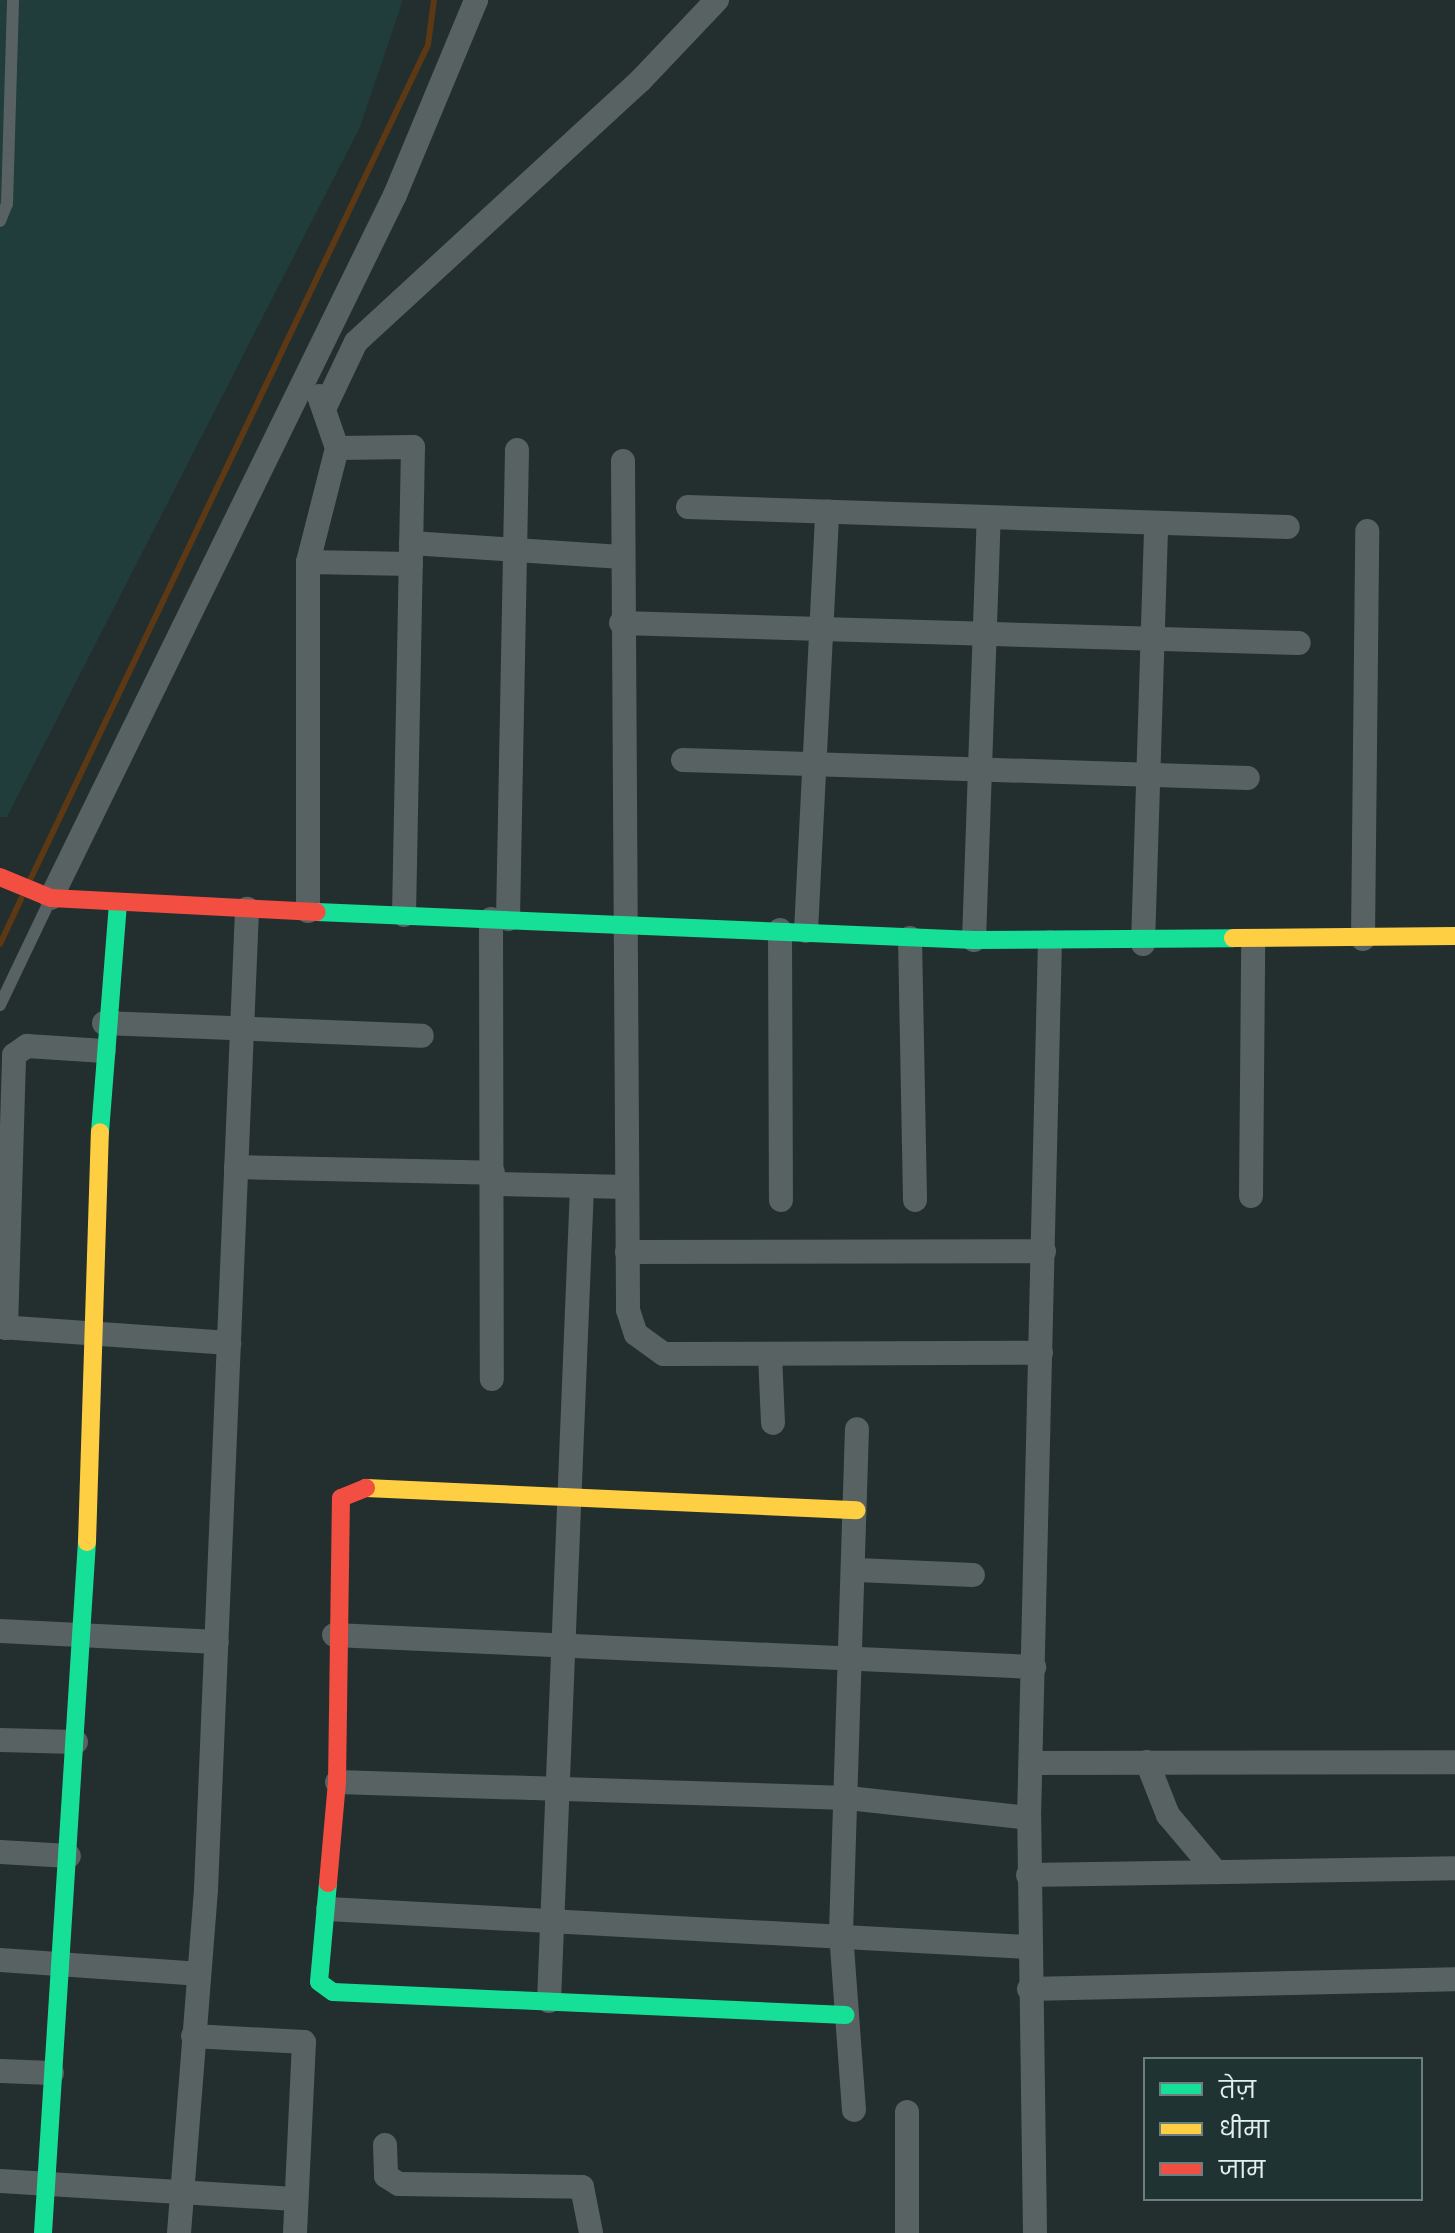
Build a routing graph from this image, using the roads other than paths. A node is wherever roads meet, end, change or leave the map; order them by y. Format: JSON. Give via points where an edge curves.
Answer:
{"nodes":[{"id":1,"x":13,"y":0,"type":"edge"},
{"id":2,"x":476,"y":0,"type":"edge"},
{"id":3,"x":717,"y":0,"type":"edge"},
{"id":4,"x":0,"y":221,"type":"edge"},
{"id":5,"x":311,"y":371,"type":"junction"},
{"id":6,"x":324,"y":409,"type":"junction"},
{"id":7,"x":337,"y":448,"type":"junction"},
{"id":8,"x":517,"y":450,"type":"dead end"},
{"id":9,"x":623,"y":461,"type":"dead end"},
{"id":10,"x":688,"y":507,"type":"dead end"},
{"id":11,"x":827,"y":512,"type":"junction"},
{"id":12,"x":989,"y":518,"type":"junction"},
{"id":13,"x":1156,"y":523,"type":"junction"},
{"id":14,"x":1288,"y":527,"type":"dead end"},
{"id":15,"x":1367,"y":531,"type":"dead end"},
{"id":16,"x":515,"y":550,"type":"junction"},
{"id":17,"x":411,"y":553,"type":"junction"},
{"id":18,"x":622,"y":557,"type":"junction"},
{"id":19,"x":308,"y":562,"type":"junction"},
{"id":20,"x":621,"y":623,"type":"junction"},
{"id":21,"x":818,"y":629,"type":"junction"},
{"id":22,"x":987,"y":634,"type":"junction"},
{"id":23,"x":1152,"y":639,"type":"junction"},
{"id":24,"x":1299,"y":643,"type":"dead end"},
{"id":25,"x":683,"y":760,"type":"dead end"},
{"id":26,"x":811,"y":766,"type":"junction"},
{"id":27,"x":983,"y":770,"type":"junction"},
{"id":28,"x":1148,"y":775,"type":"junction"},
{"id":29,"x":1248,"y":778,"type":"dead end"},
{"id":30,"x":2,"y":878,"type":"edge"},
{"id":31,"x":47,"y":896,"type":"junction"},
{"id":32,"x":118,"y":903,"type":"junction"},
{"id":33,"x":247,"y":909,"type":"junction"},
{"id":34,"x":308,"y":911,"type":"junction"},
{"id":35,"x":404,"y":915,"type":"junction"},
{"id":36,"x":499,"y":919,"type":"junction"},
{"id":37,"x":624,"y":924,"type":"junction"},
{"id":38,"x":780,"y":930,"type":"junction"},
{"id":39,"x":806,"y":931,"type":"junction"},
{"id":40,"x":1455,"y":936,"type":"edge"},
{"id":41,"x":910,"y":938,"type":"junction"},
{"id":42,"x":1363,"y":939,"type":"junction"},
{"id":43,"x":974,"y":940,"type":"junction"},
{"id":44,"x":1050,"y":942,"type":"junction"},
{"id":45,"x":1253,"y":942,"type":"junction"},
{"id":46,"x":1143,"y":944,"type":"junction"},
{"id":47,"x":0,"y":1005,"type":"edge"},
{"id":48,"x":104,"y":1023,"type":"junction"},
{"id":49,"x":238,"y":1028,"type":"junction"},
{"id":50,"x":422,"y":1036,"type":"dead end"},
{"id":51,"x":104,"y":1051,"type":"junction"},
{"id":52,"x":236,"y":1167,"type":"junction"},
{"id":53,"x":494,"y":1178,"type":"junction"},
{"id":54,"x":627,"y":1187,"type":"junction"},
{"id":55,"x":582,"y":1188,"type":"junction"},
{"id":56,"x":1251,"y":1196,"type":"dead end"},
{"id":57,"x":781,"y":1200,"type":"dead end"},
{"id":58,"x":915,"y":1200,"type":"dead end"},
{"id":59,"x":1044,"y":1251,"type":"junction"},
{"id":60,"x":627,"y":1252,"type":"junction"},
{"id":61,"x":3,"y":1327,"type":"edge"},
{"id":62,"x":94,"y":1334,"type":"junction"},
{"id":63,"x":229,"y":1343,"type":"junction"},
{"id":64,"x":1041,"y":1353,"type":"junction"},
{"id":65,"x":770,"y":1354,"type":"junction"},
{"id":66,"x":492,"y":1379,"type":"dead end"},
{"id":67,"x":773,"y":1423,"type":"dead end"},
{"id":68,"x":857,"y":1429,"type":"dead end"},
{"id":69,"x":569,"y":1499,"type":"junction"},
{"id":70,"x":857,"y":1510,"type":"junction"},
{"id":71,"x":857,"y":1570,"type":"junction"},
{"id":72,"x":973,"y":1575,"type":"dead end"},
{"id":73,"x":0,"y":1631,"type":"edge"},
{"id":74,"x":334,"y":1635,"type":"junction"},
{"id":75,"x":84,"y":1637,"type":"junction"},
{"id":76,"x":217,"y":1642,"type":"junction"},
{"id":77,"x":567,"y":1644,"type":"junction"},
{"id":78,"x":853,"y":1659,"type":"junction"},
{"id":79,"x":1034,"y":1667,"type":"junction"},
{"id":80,"x":0,"y":1740,"type":"edge"},
{"id":81,"x":76,"y":1742,"type":"junction"},
{"id":82,"x":1147,"y":1762,"type":"junction"},
{"id":83,"x":1455,"y":1762,"type":"edge"},
{"id":84,"x":1031,"y":1763,"type":"junction"},
{"id":85,"x":337,"y":1782,"type":"junction"},
{"id":86,"x":561,"y":1791,"type":"junction"},
{"id":87,"x":848,"y":1798,"type":"junction"},
{"id":88,"x":1029,"y":1818,"type":"junction"},
{"id":89,"x":0,"y":1852,"type":"edge"},
{"id":90,"x":69,"y":1856,"type":"junction"},
{"id":91,"x":1455,"y":1868,"type":"edge"},
{"id":92,"x":1216,"y":1872,"type":"junction"},
{"id":93,"x":1028,"y":1875,"type":"junction"},
{"id":94,"x":328,"y":1909,"type":"junction"},
{"id":95,"x":554,"y":1925,"type":"junction"},
{"id":96,"x":841,"y":1932,"type":"junction"},
{"id":97,"x":1027,"y":1947,"type":"junction"},
{"id":98,"x":0,"y":1960,"type":"edge"},
{"id":99,"x":60,"y":1964,"type":"junction"},
{"id":100,"x":198,"y":1974,"type":"junction"},
{"id":101,"x":1455,"y":1979,"type":"edge"},
{"id":102,"x":1029,"y":1989,"type":"junction"},
{"id":103,"x":549,"y":2001,"type":"junction"},
{"id":104,"x":845,"y":2015,"type":"junction"},
{"id":105,"x":193,"y":2036,"type":"junction"},
{"id":106,"x":0,"y":2071,"type":"edge"},
{"id":107,"x":52,"y":2073,"type":"junction"},
{"id":108,"x":854,"y":2110,"type":"dead end"},
{"id":109,"x":907,"y":2112,"type":"dead end"},
{"id":110,"x":385,"y":2145,"type":"dead end"},
{"id":111,"x":0,"y":2181,"type":"edge"},
{"id":112,"x":46,"y":2183,"type":"junction"},
{"id":113,"x":183,"y":2191,"type":"junction"},
{"id":114,"x":294,"y":2199,"type":"junction"},
{"id":115,"x":43,"y":2233,"type":"edge"},
{"id":116,"x":179,"y":2233,"type":"edge"},
{"id":117,"x":295,"y":2233,"type":"edge"},
{"id":118,"x":591,"y":2233,"type":"edge"},
{"id":119,"x":907,"y":2233,"type":"edge"},
{"id":120,"x":1035,"y":2233,"type":"edge"}],
"edges":[{"from":1,"to":4,"type":"lane","via":[[7,204]]},
{"from":2,"to":5,"type":"street","via":[[395,195]]},
{"from":3,"to":6,"type":"street","via":[[640,81],[356,342]]},
{"from":5,"to":6,"type":"street"},
{"from":5,"to":31,"type":"street"},
{"from":6,"to":7,"type":"street"},
{"from":7,"to":17,"type":"street","via":[[413,447]]},
{"from":7,"to":19,"type":"street"},
{"from":8,"to":16,"type":"street"},
{"from":9,"to":18,"type":"street"},
{"from":10,"to":11,"type":"street"},
{"from":11,"to":12,"type":"street"},
{"from":11,"to":21,"type":"street"},
{"from":12,"to":13,"type":"street"},
{"from":12,"to":22,"type":"street"},
{"from":13,"to":14,"type":"street"},
{"from":13,"to":23,"type":"street"},
{"from":15,"to":42,"type":"street"},
{"from":16,"to":17,"type":"street"},
{"from":16,"to":18,"type":"street"},
{"from":16,"to":36,"type":"street"},
{"from":17,"to":19,"type":"street"},
{"from":17,"to":35,"type":"street"},
{"from":18,"to":20,"type":"street"},
{"from":19,"to":34,"type":"street"},
{"from":20,"to":21,"type":"street"},
{"from":20,"to":37,"type":"street"},
{"from":21,"to":22,"type":"street"},
{"from":21,"to":26,"type":"street"},
{"from":22,"to":23,"type":"street"},
{"from":22,"to":27,"type":"street"},
{"from":23,"to":24,"type":"street"},
{"from":23,"to":28,"type":"street"},
{"from":25,"to":26,"type":"street"},
{"from":26,"to":27,"type":"street"},
{"from":26,"to":39,"type":"street"},
{"from":27,"to":28,"type":"street"},
{"from":27,"to":43,"type":"street"},
{"from":28,"to":29,"type":"street"},
{"from":28,"to":46,"type":"street"},
{"from":30,"to":31,"type":"street"},
{"from":31,"to":32,"type":"street"},
{"from":31,"to":47,"type":"lane"},
{"from":32,"to":33,"type":"street"},
{"from":32,"to":48,"type":"street"},
{"from":33,"to":34,"type":"street"},
{"from":33,"to":49,"type":"street"},
{"from":34,"to":35,"type":"street"},
{"from":35,"to":36,"type":"street"},
{"from":36,"to":37,"type":"street"},
{"from":36,"to":53,"type":"street"},
{"from":37,"to":38,"type":"street"},
{"from":37,"to":54,"type":"street"},
{"from":38,"to":39,"type":"street"},
{"from":38,"to":57,"type":"street"},
{"from":39,"to":41,"type":"street"},
{"from":40,"to":42,"type":"street"},
{"from":41,"to":43,"type":"street"},
{"from":41,"to":58,"type":"street"},
{"from":42,"to":45,"type":"street"},
{"from":43,"to":44,"type":"street"},
{"from":44,"to":46,"type":"street"},
{"from":44,"to":59,"type":"street"},
{"from":45,"to":46,"type":"street"},
{"from":45,"to":56,"type":"street"},
{"from":48,"to":49,"type":"street"},
{"from":48,"to":51,"type":"street"},
{"from":49,"to":50,"type":"street"},
{"from":49,"to":52,"type":"street"},
{"from":51,"to":61,"type":"street","via":[[27,1046],[14,1055]]},
{"from":51,"to":62,"type":"street"},
{"from":52,"to":53,"type":"street"},
{"from":52,"to":63,"type":"street"},
{"from":53,"to":55,"type":"street"},
{"from":53,"to":66,"type":"street"},
{"from":54,"to":55,"type":"street"},
{"from":54,"to":60,"type":"street"},
{"from":55,"to":69,"type":"street"},
{"from":59,"to":60,"type":"street"},
{"from":59,"to":64,"type":"street"},
{"from":60,"to":65,"type":"street","via":[[631,1322],[652,1352]]},
{"from":61,"to":62,"type":"street"},
{"from":62,"to":63,"type":"street"},
{"from":62,"to":75,"type":"street"},
{"from":63,"to":76,"type":"street"},
{"from":64,"to":65,"type":"street"},
{"from":64,"to":79,"type":"street"},
{"from":65,"to":67,"type":"street"},
{"from":68,"to":70,"type":"street"},
{"from":69,"to":70,"type":"street"},
{"from":69,"to":74,"type":"street","via":[[350,1491],[337,1511]]},
{"from":69,"to":77,"type":"street"},
{"from":70,"to":71,"type":"street"},
{"from":71,"to":72,"type":"street"},
{"from":71,"to":78,"type":"street"},
{"from":73,"to":75,"type":"street"},
{"from":74,"to":77,"type":"street"},
{"from":74,"to":85,"type":"street"},
{"from":75,"to":76,"type":"street"},
{"from":75,"to":81,"type":"street"},
{"from":76,"to":100,"type":"street"},
{"from":77,"to":78,"type":"street"},
{"from":77,"to":86,"type":"street"},
{"from":78,"to":79,"type":"street"},
{"from":78,"to":87,"type":"street"},
{"from":79,"to":84,"type":"street"},
{"from":80,"to":81,"type":"street"},
{"from":81,"to":90,"type":"street"},
{"from":82,"to":83,"type":"street"},
{"from":82,"to":84,"type":"street"},
{"from":82,"to":92,"type":"street","via":[[1168,1815]]},
{"from":84,"to":88,"type":"street"},
{"from":85,"to":86,"type":"street"},
{"from":85,"to":94,"type":"street"},
{"from":86,"to":87,"type":"street"},
{"from":86,"to":95,"type":"street"},
{"from":87,"to":88,"type":"street"},
{"from":87,"to":96,"type":"street"},
{"from":88,"to":93,"type":"street"},
{"from":89,"to":90,"type":"street"},
{"from":90,"to":99,"type":"street"},
{"from":91,"to":92,"type":"street"},
{"from":92,"to":93,"type":"street"},
{"from":93,"to":97,"type":"street"},
{"from":94,"to":95,"type":"street"},
{"from":94,"to":103,"type":"street","via":[[319,1982],[325,1991]]},
{"from":95,"to":96,"type":"street"},
{"from":95,"to":103,"type":"street"},
{"from":96,"to":97,"type":"street"},
{"from":96,"to":104,"type":"street"},
{"from":97,"to":102,"type":"street"},
{"from":98,"to":99,"type":"street"},
{"from":99,"to":100,"type":"street"},
{"from":99,"to":107,"type":"street"},
{"from":100,"to":105,"type":"street"},
{"from":101,"to":102,"type":"street"},
{"from":102,"to":120,"type":"street"},
{"from":103,"to":104,"type":"street"},
{"from":104,"to":108,"type":"street"},
{"from":105,"to":113,"type":"street"},
{"from":105,"to":114,"type":"street","via":[[304,2042]]},
{"from":106,"to":107,"type":"street"},
{"from":107,"to":112,"type":"street"},
{"from":109,"to":119,"type":"street"},
{"from":110,"to":118,"type":"street","via":[[386,2176],[399,2184],[582,2187]]},
{"from":111,"to":112,"type":"street"},
{"from":112,"to":113,"type":"street"},
{"from":112,"to":115,"type":"street"},
{"from":113,"to":114,"type":"street"},
{"from":113,"to":116,"type":"street"},
{"from":114,"to":117,"type":"street"}]}
